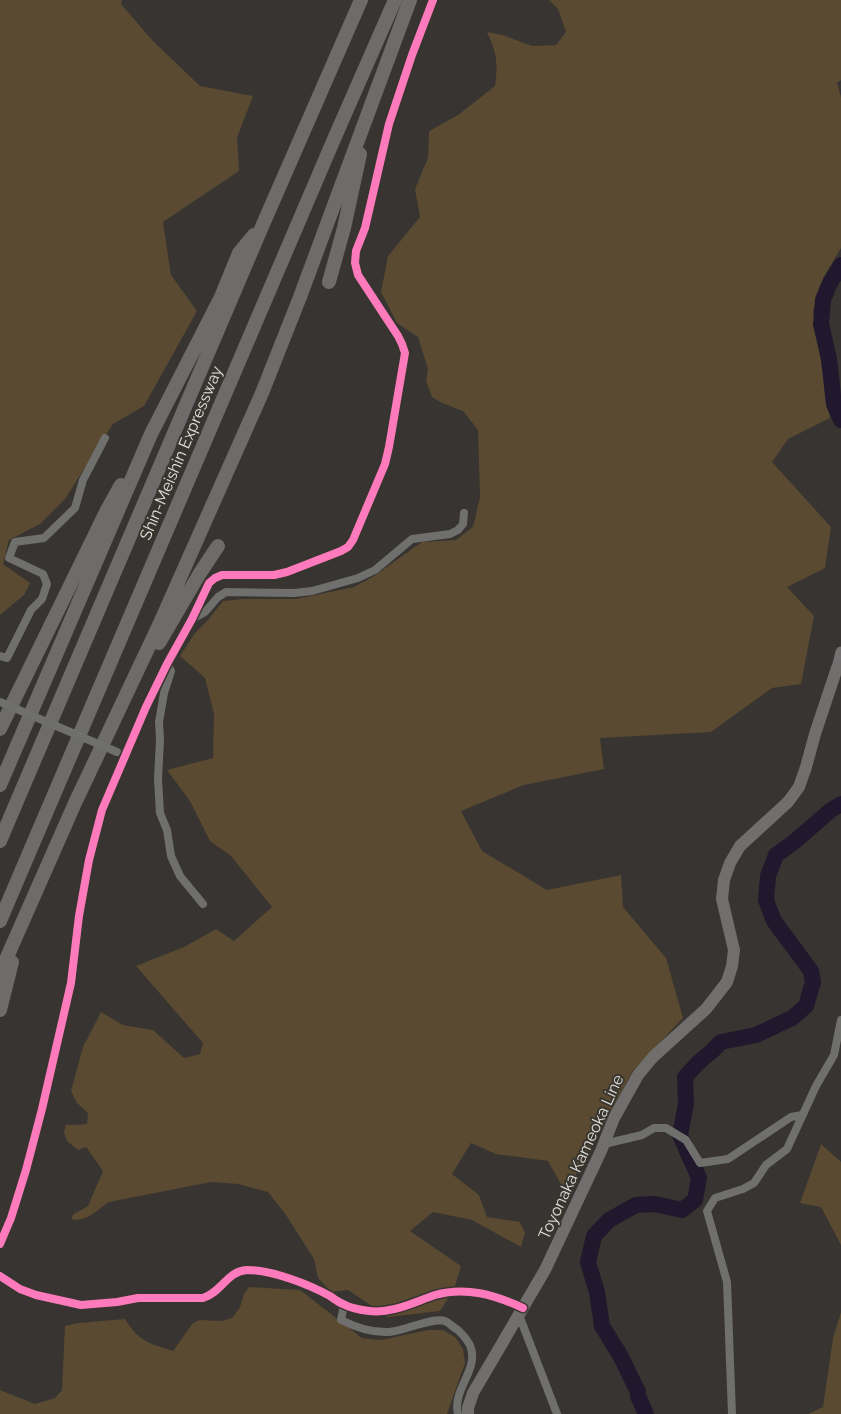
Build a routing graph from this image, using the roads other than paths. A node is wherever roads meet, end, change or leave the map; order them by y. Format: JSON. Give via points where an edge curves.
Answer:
{"nodes":[{"id":1,"x":361,"y":0,"type":"edge"},
{"id":2,"x":395,"y":0,"type":"edge"},
{"id":3,"x":410,"y":0,"type":"edge"},
{"id":4,"x":434,"y":0,"type":"edge"},
{"id":5,"x":377,"y":88,"type":"junction"},
{"id":6,"x":264,"y":222,"type":"junction"},
{"id":7,"x":328,"y":282,"type":"dead end"},
{"id":8,"x":151,"y":434,"type":"junction"},
{"id":9,"x":105,"y":438,"type":"dead end"},
{"id":10,"x":464,"y":513,"type":"dead end"},
{"id":11,"x":218,"y":546,"type":"dead end"},
{"id":12,"x":192,"y":619,"type":"junction"},
{"id":13,"x":841,"y":652,"type":"edge"},
{"id":14,"x":0,"y":656,"type":"edge"},
{"id":15,"x":167,"y":664,"type":"junction"},
{"id":16,"x":839,"y":669,"type":"edge"},
{"id":17,"x":0,"y":702,"type":"edge"},
{"id":18,"x":118,"y":711,"type":"junction"},
{"id":19,"x":0,"y":729,"type":"edge"},
{"id":20,"x":126,"y":756,"type":"junction"},
{"id":21,"x":0,"y":785,"type":"edge"},
{"id":22,"x":0,"y":841,"type":"edge"},
{"id":23,"x":203,"y":904,"type":"dead end"},
{"id":24,"x":28,"y":909,"type":"junction"},
{"id":25,"x":0,"y":921,"type":"edge"},
{"id":26,"x":0,"y":973,"type":"edge"},
{"id":27,"x":0,"y":1010,"type":"edge"},
{"id":28,"x":841,"y":1020,"type":"edge"},
{"id":29,"x":802,"y":1114,"type":"junction"},
{"id":30,"x":604,"y":1144,"type":"junction"},
{"id":31,"x":0,"y":1244,"type":"edge"},
{"id":32,"x":0,"y":1276,"type":"edge"},
{"id":33,"x":344,"y":1305,"type":"junction"},
{"id":34,"x":521,"y":1312,"type":"junction"},
{"id":35,"x":458,"y":1414,"type":"edge"},
{"id":36,"x":468,"y":1414,"type":"edge"},
{"id":37,"x":557,"y":1414,"type":"edge"},
{"id":38,"x":732,"y":1414,"type":"edge"}],
"edges":[{"from":1,"to":6,"type":"highway","name":"Shin-Meishin Expressway"},
{"from":2,"to":25,"type":"highway","name":"Shin-Meishin Expressway"},
{"from":3,"to":5,"type":"highway"},
{"from":4,"to":12,"type":"street","via":[[389,124],[365,228],[356,251],[358,275],[398,336],[405,353],[385,464],[348,547],[287,572],[215,578],[209,583]]},
{"from":5,"to":7,"type":"highway"},
{"from":5,"to":18,"type":"highway","via":[[262,393]]},
{"from":6,"to":8,"type":"highway","via":[[239,253],[221,297]]},
{"from":6,"to":22,"type":"highway","name":"Shin-Meishin Expressway"},
{"from":8,"to":19,"type":"highway","via":[[107,510]]},
{"from":8,"to":21,"type":"highway"},
{"from":9,"to":14,"type":"street","via":[[83,480],[75,508],[44,538],[15,542],[8,558],[43,574],[47,584],[42,599],[31,610],[7,658]]},
{"from":10,"to":12,"type":"street","via":[[463,524],[458,530],[412,539],[374,570],[358,578],[294,593],[226,592],[205,612]]},
{"from":11,"to":18,"type":"highway"},
{"from":12,"to":15,"type":"street"},
{"from":13,"to":16,"type":"main road"},
{"from":15,"to":20,"type":"street"},
{"from":15,"to":23,"type":"street","via":[[171,671],[159,722],[160,813],[167,830],[171,856],[180,876]]},
{"from":16,"to":30,"type":"main road","name":"Toyonaka Kameoka Line","via":[[814,734],[799,787],[788,802],[740,846],[730,863],[722,899],[734,950],[727,982],[706,1009],[638,1074]]},
{"from":17,"to":20,"type":"street","bridge":true},
{"from":18,"to":24,"type":"highway"},
{"from":20,"to":31,"type":"street","via":[[102,810],[91,852],[71,983],[42,1109],[11,1218]]},
{"from":24,"to":26,"type":"highway"},
{"from":24,"to":27,"type":"highway"},
{"from":28,"to":29,"type":"street","via":[[834,1055]]},
{"from":29,"to":30,"type":"street","via":[[791,1117],[728,1159],[700,1163],[686,1140],[666,1128],[654,1128],[642,1135]]},
{"from":29,"to":38,"type":"street","via":[[786,1148],[766,1165],[754,1183],[715,1198],[707,1211],[728,1282]]},
{"from":30,"to":34,"type":"main road","name":"Toyonaka Kameoka Line","via":[[545,1270]]},
{"from":32,"to":33,"type":"street","via":[[20,1289],[82,1305],[138,1298],[203,1298],[217,1291],[232,1275],[245,1270],[260,1271],[284,1276]]},
{"from":33,"to":34,"type":"street","via":[[369,1311],[399,1308],[461,1290],[504,1299]]},
{"from":33,"to":35,"type":"street","via":[[341,1320],[361,1328],[388,1332],[445,1321],[464,1336],[472,1359],[456,1405]]},
{"from":34,"to":36,"type":"main road","name":"Toyonaka Kameoka Line","via":[[473,1393]]},
{"from":34,"to":37,"type":"street"}]}
